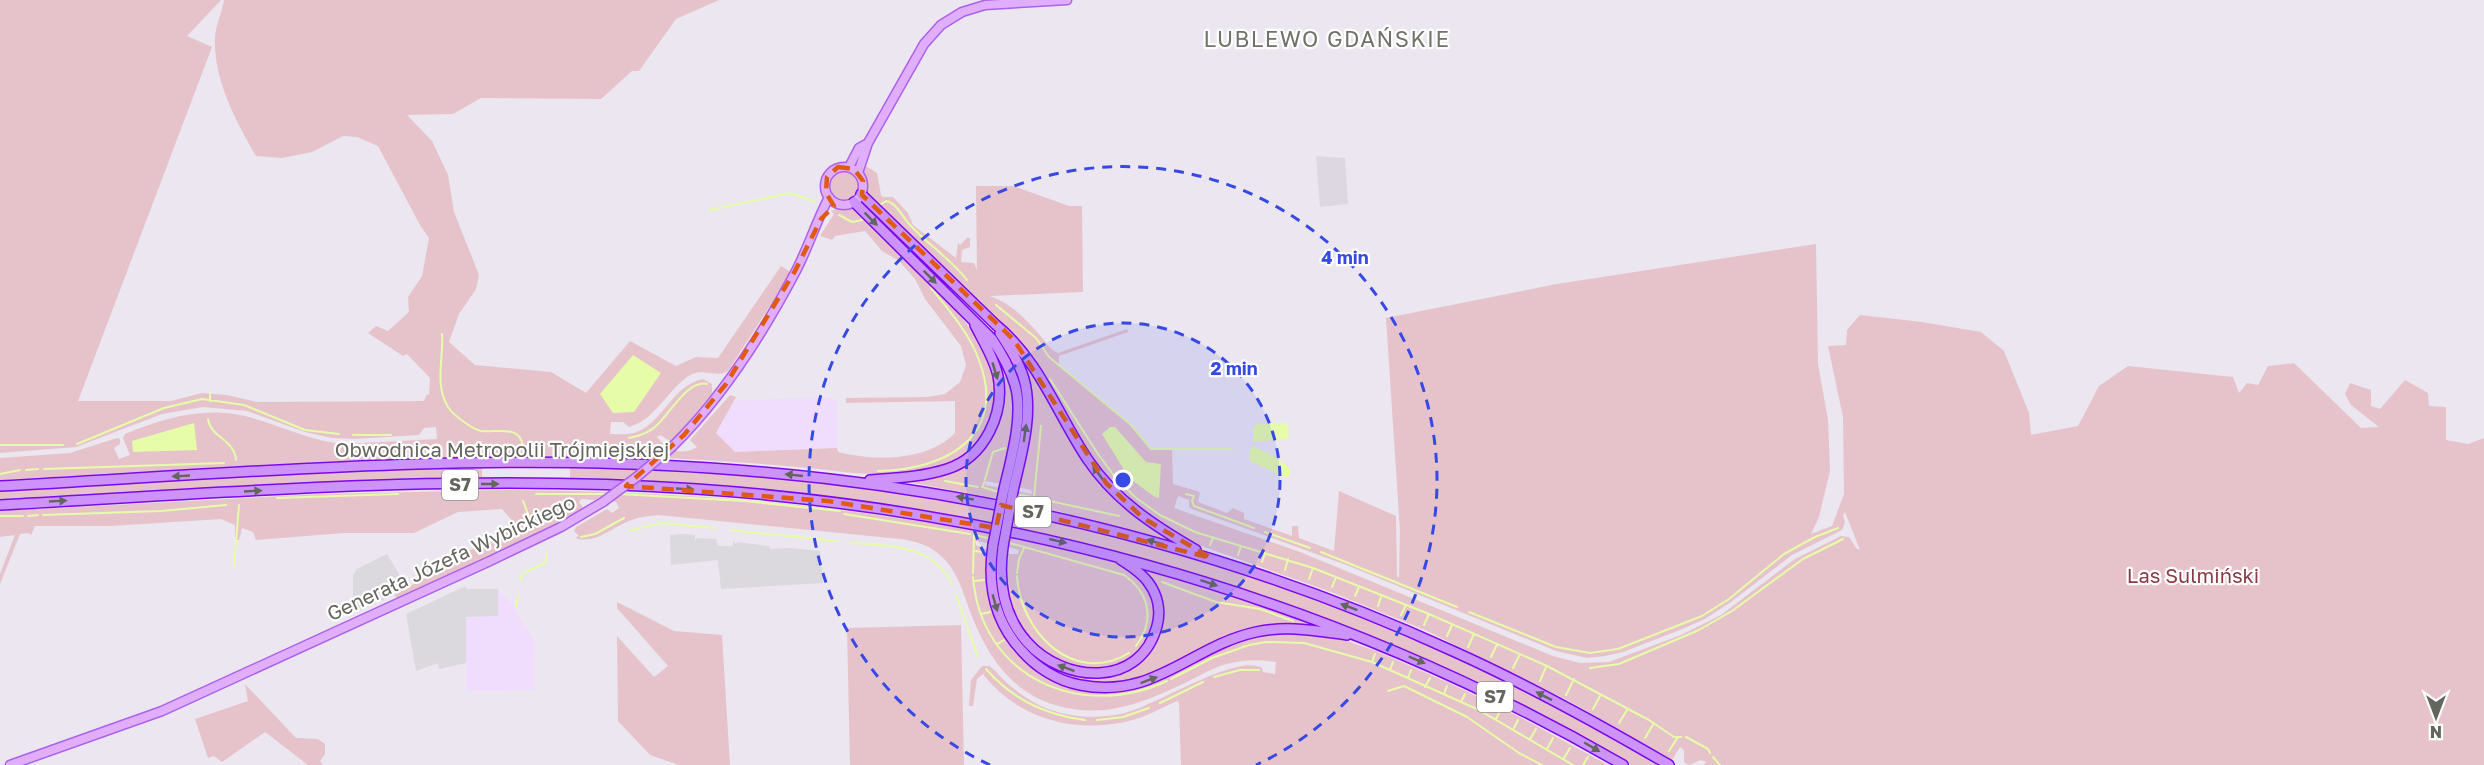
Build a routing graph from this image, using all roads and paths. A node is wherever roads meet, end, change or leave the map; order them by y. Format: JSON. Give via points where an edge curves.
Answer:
{"nodes":[{"id":1,"x":1067,"y":0,"type":"edge"},
{"id":2,"x":868,"y":143,"type":"junction"},
{"id":3,"x":849,"y":167,"type":"junction"},
{"id":4,"x":858,"y":173,"type":"junction"},
{"id":5,"x":861,"y":194,"type":"junction"},
{"id":6,"x":832,"y":200,"type":"junction"},
{"id":7,"x":854,"y":202,"type":"junction"},
{"id":8,"x":971,"y":318,"type":"junction"},
{"id":9,"x":996,"y":325,"type":"junction"},
{"id":10,"x":852,"y":481,"type":"junction"},
{"id":11,"x":0,"y":486,"type":"edge"},
{"id":12,"x":1009,"y":490,"type":"junction"},
{"id":13,"x":0,"y":505,"type":"edge"},
{"id":14,"x":1113,"y":554,"type":"junction"},
{"id":15,"x":1211,"y":558,"type":"junction"},
{"id":16,"x":1363,"y":638,"type":"junction"},
{"id":17,"x":10,"y":765,"type":"edge"},
{"id":18,"x":1623,"y":765,"type":"edge"},
{"id":19,"x":1669,"y":765,"type":"edge"}],
"edges":[{"from":1,"to":2,"type":"main road","via":[[985,5],[947,20],[924,44]]},
{"from":2,"to":3,"type":"main road","via":[[860,148]]},
{"from":2,"to":4,"type":"main road"},
{"from":3,"to":4,"type":"main road"},
{"from":3,"to":6,"type":"main road","via":[[838,167],[825,182]]},
{"from":4,"to":5,"type":"main road","via":[[863,185]]},
{"from":5,"to":7,"type":"main road"},
{"from":5,"to":9,"type":"highway"},
{"from":6,"to":7,"type":"main road","via":[[845,205]]},
{"from":6,"to":17,"type":"main road","name":"Generała Józefa Wybickiego","bridge":true,"via":[[795,272],[710,405],[672,447],[603,502],[530,542],[162,711]]},
{"from":7,"to":8,"type":"highway","one_way":true},
{"from":8,"to":10,"type":"highway","one_way":true,"via":[[998,375],[998,412],[988,437],[974,454],[950,468],[918,477]]},
{"from":8,"to":12,"type":"highway","via":[[992,339],[1016,388],[1017,420]]},
{"from":12,"to":9,"type":"highway","one_way":true,"via":[[1023,442],[1027,399],[1024,379]]},
{"from":15,"to":9,"type":"highway","one_way":true,"via":[[1143,518],[1106,483],[1087,459],[1029,358]]},
{"from":10,"to":11,"type":"highway","name":"Obwodnica Metropolii Trójmiejskiej","number":"S7","one_way":true,"via":[[708,468],[482,463]]},
{"from":15,"to":10,"type":"highway","name":"Obwodnica Metropolii Trójmiejskiej","number":"S7","one_way":true,"via":[[1014,508]]},
{"from":14,"to":12,"type":"highway","one_way":true,"bridge":true,"via":[[1148,582],[1158,604],[1158,621],[1147,648],[1118,669],[1090,674],[1055,664],[1021,635],[1004,599],[1000,574]]},
{"from":12,"to":16,"type":"highway","one_way":true,"bridge":true,"via":[[993,545],[993,596],[1012,640],[1045,671],[1071,683],[1097,688],[1149,681],[1234,638],[1256,632],[1305,628]]},
{"from":13,"to":14,"type":"highway","name":"Obwodnica Metropolii Trójmiejskiej","number":"S7","one_way":true,"via":[[397,486],[671,488],[878,507],[980,524]]},
{"from":14,"to":16,"type":"highway","name":"Obwodnica Metropolii Trójmiejskiej","number":"S7","one_way":true,"via":[[1199,579]]},
{"from":19,"to":15,"type":"highway","name":"Obwodnica Metropolii Trójmiejskiej","number":"S7","one_way":true,"via":[[1597,723],[1453,651],[1311,592]]},
{"from":16,"to":18,"type":"highway","name":"Obwodnica Metropolii Trójmiejskiej","number":"S7","one_way":true,"via":[[1481,690]]}]}
